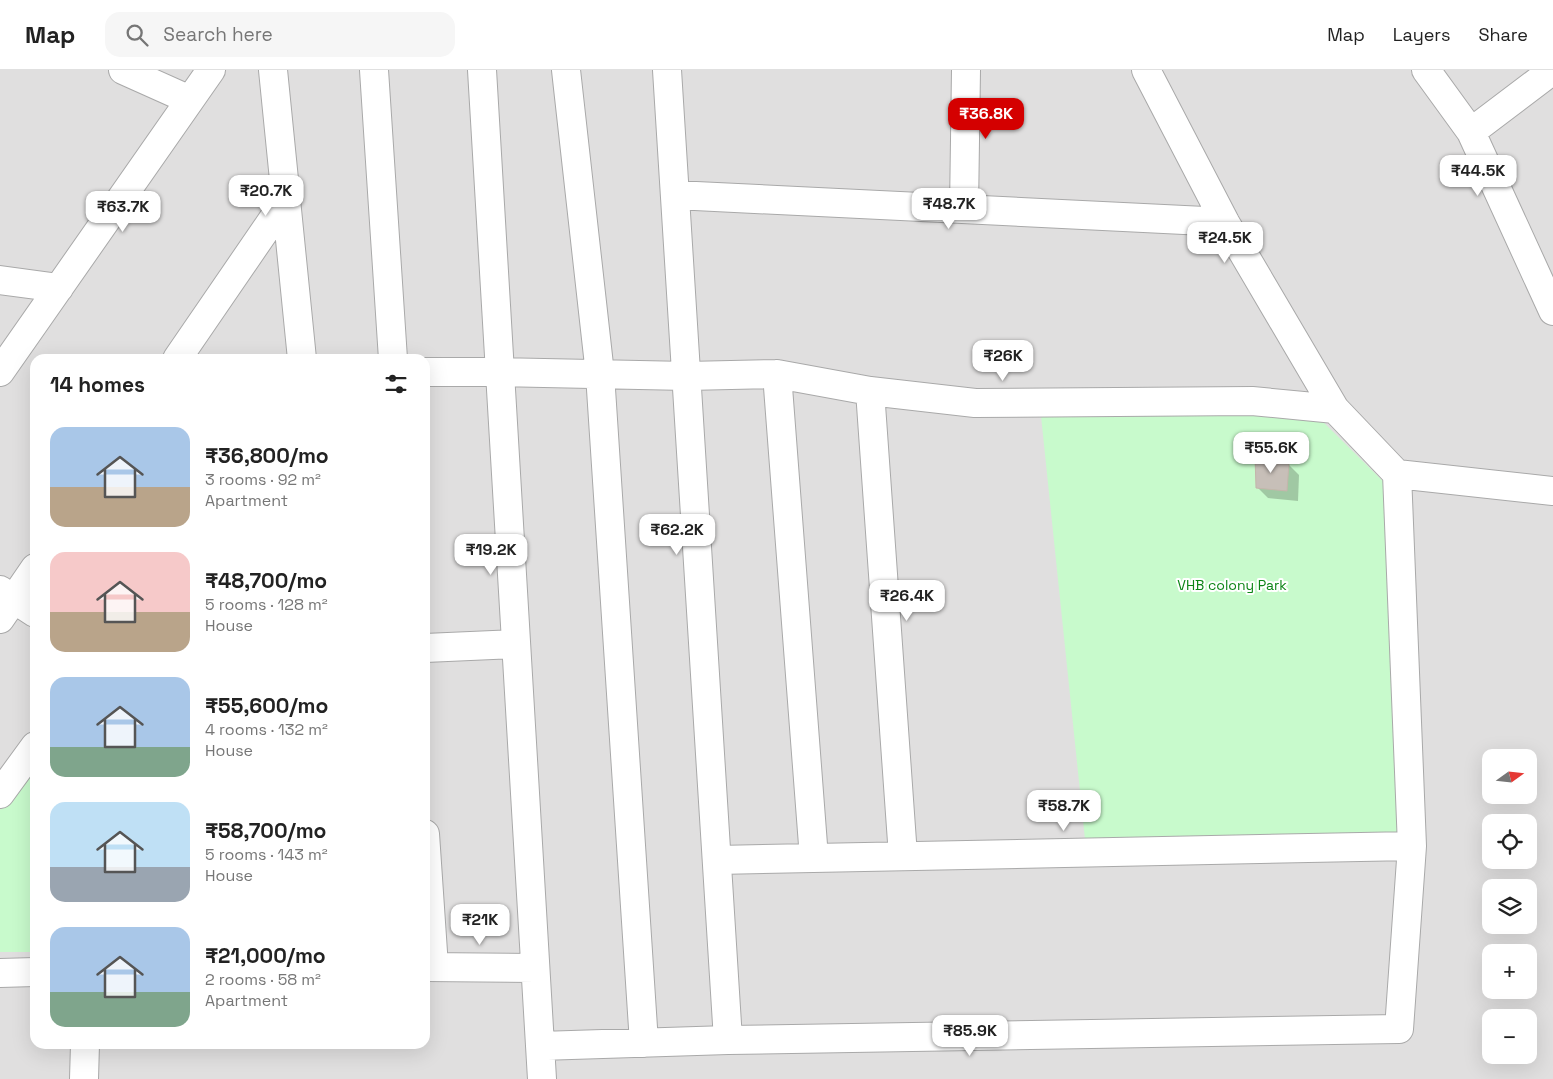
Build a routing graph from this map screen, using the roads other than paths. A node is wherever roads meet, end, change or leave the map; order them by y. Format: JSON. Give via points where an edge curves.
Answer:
{"nodes":[{"id":1,"x":123,"y":70,"type":"edge"},
{"id":2,"x":211,"y":70,"type":"edge"},
{"id":3,"x":273,"y":70,"type":"edge"},
{"id":4,"x":374,"y":70,"type":"edge"},
{"id":5,"x":482,"y":70,"type":"edge"},
{"id":6,"x":566,"y":70,"type":"edge"},
{"id":7,"x":667,"y":70,"type":"edge"},
{"id":8,"x":966,"y":70,"type":"edge"},
{"id":9,"x":1146,"y":70,"type":"edge"},
{"id":10,"x":1426,"y":70,"type":"edge"},
{"id":11,"x":1553,"y":70,"type":"edge"},
{"id":12,"x":190,"y":100,"type":"junction"},
{"id":13,"x":1471,"y":132,"type":"junction"},
{"id":14,"x":675,"y":195,"type":"junction"},
{"id":15,"x":286,"y":200,"type":"junction"},
{"id":16,"x":964,"y":209,"type":"junction"},
{"id":17,"x":1225,"y":222,"type":"junction"},
{"id":18,"x":0,"y":280,"type":"edge"},
{"id":19,"x":60,"y":288,"type":"junction"},
{"id":20,"x":1553,"y":311,"type":"edge"},
{"id":21,"x":180,"y":354,"type":"edge"},
{"id":22,"x":301,"y":354,"type":"edge"},
{"id":23,"x":393,"y":354,"type":"edge"},
{"id":24,"x":0,"y":372,"type":"edge"},
{"id":25,"x":430,"y":372,"type":"edge"},
{"id":26,"x":500,"y":372,"type":"junction"},
{"id":27,"x":600,"y":374,"type":"junction"},
{"id":28,"x":777,"y":374,"type":"junction"},
{"id":29,"x":687,"y":376,"type":"junction"},
{"id":30,"x":870,"y":391,"type":"junction"},
{"id":31,"x":1335,"y":409,"type":"junction"},
{"id":32,"x":1397,"y":474,"type":"junction"},
{"id":33,"x":1553,"y":491,"type":"edge"},
{"id":34,"x":30,"y":576,"type":"edge"},
{"id":35,"x":12,"y":605,"type":"edge"},
{"id":36,"x":516,"y":644,"type":"junction"},
{"id":37,"x":430,"y":648,"type":"edge"},
{"id":38,"x":30,"y":753,"type":"edge"},
{"id":39,"x":0,"y":794,"type":"edge"},
{"id":40,"x":1412,"y":846,"type":"junction"},
{"id":41,"x":903,"y":856,"type":"junction"},
{"id":42,"x":814,"y":858,"type":"junction"},
{"id":43,"x":717,"y":860,"type":"junction"},
{"id":44,"x":430,"y":967,"type":"edge"},
{"id":45,"x":535,"y":968,"type":"junction"},
{"id":46,"x":30,"y":972,"type":"edge"},
{"id":47,"x":0,"y":973,"type":"edge"},
{"id":48,"x":728,"y":1040,"type":"junction"},
{"id":49,"x":644,"y":1043,"type":"junction"},
{"id":50,"x":540,"y":1046,"type":"junction"},
{"id":51,"x":85,"y":1049,"type":"edge"},
{"id":52,"x":84,"y":1079,"type":"edge"},
{"id":53,"x":542,"y":1079,"type":"edge"}],
"edges":[{"from":1,"to":12,"type":"street"},
{"from":2,"to":12,"type":"street"},
{"from":3,"to":15,"type":"street"},
{"from":4,"to":23,"type":"street"},
{"from":5,"to":26,"type":"street"},
{"from":6,"to":27,"type":"street"},
{"from":7,"to":14,"type":"street"},
{"from":8,"to":16,"type":"street"},
{"from":9,"to":17,"type":"street"},
{"from":10,"to":13,"type":"street"},
{"from":11,"to":13,"type":"street"},
{"from":12,"to":19,"type":"street"},
{"from":13,"to":20,"type":"street"},
{"from":14,"to":16,"type":"street"},
{"from":14,"to":29,"type":"street"},
{"from":15,"to":21,"type":"street"},
{"from":15,"to":22,"type":"street"},
{"from":16,"to":17,"type":"street"},
{"from":17,"to":31,"type":"street"},
{"from":18,"to":19,"type":"street"},
{"from":19,"to":24,"type":"street"},
{"from":25,"to":26,"type":"street"},
{"from":26,"to":27,"type":"street"},
{"from":26,"to":36,"type":"street"},
{"from":27,"to":29,"type":"street"},
{"from":27,"to":49,"type":"street"},
{"from":28,"to":29,"type":"street"},
{"from":28,"to":30,"type":"street"},
{"from":28,"to":42,"type":"street"},
{"from":29,"to":43,"type":"street"},
{"from":30,"to":31,"type":"street","via":[[975,403],[1252,401]]},
{"from":30,"to":41,"type":"street"},
{"from":31,"to":32,"type":"street"},
{"from":32,"to":33,"type":"street"},
{"from":32,"to":40,"type":"street"},
{"from":34,"to":35,"type":"street"},
{"from":36,"to":37,"type":"street"},
{"from":36,"to":45,"type":"street"},
{"from":38,"to":39,"type":"street"},
{"from":40,"to":41,"type":"street"},
{"from":40,"to":48,"type":"street","via":[[1399,1029]]},
{"from":41,"to":42,"type":"street"},
{"from":42,"to":43,"type":"street"},
{"from":43,"to":48,"type":"street"},
{"from":44,"to":45,"type":"street"},
{"from":45,"to":50,"type":"street"},
{"from":46,"to":47,"type":"street"},
{"from":48,"to":49,"type":"street"},
{"from":49,"to":50,"type":"street"},
{"from":50,"to":53,"type":"street"},
{"from":51,"to":52,"type":"street"}]}
